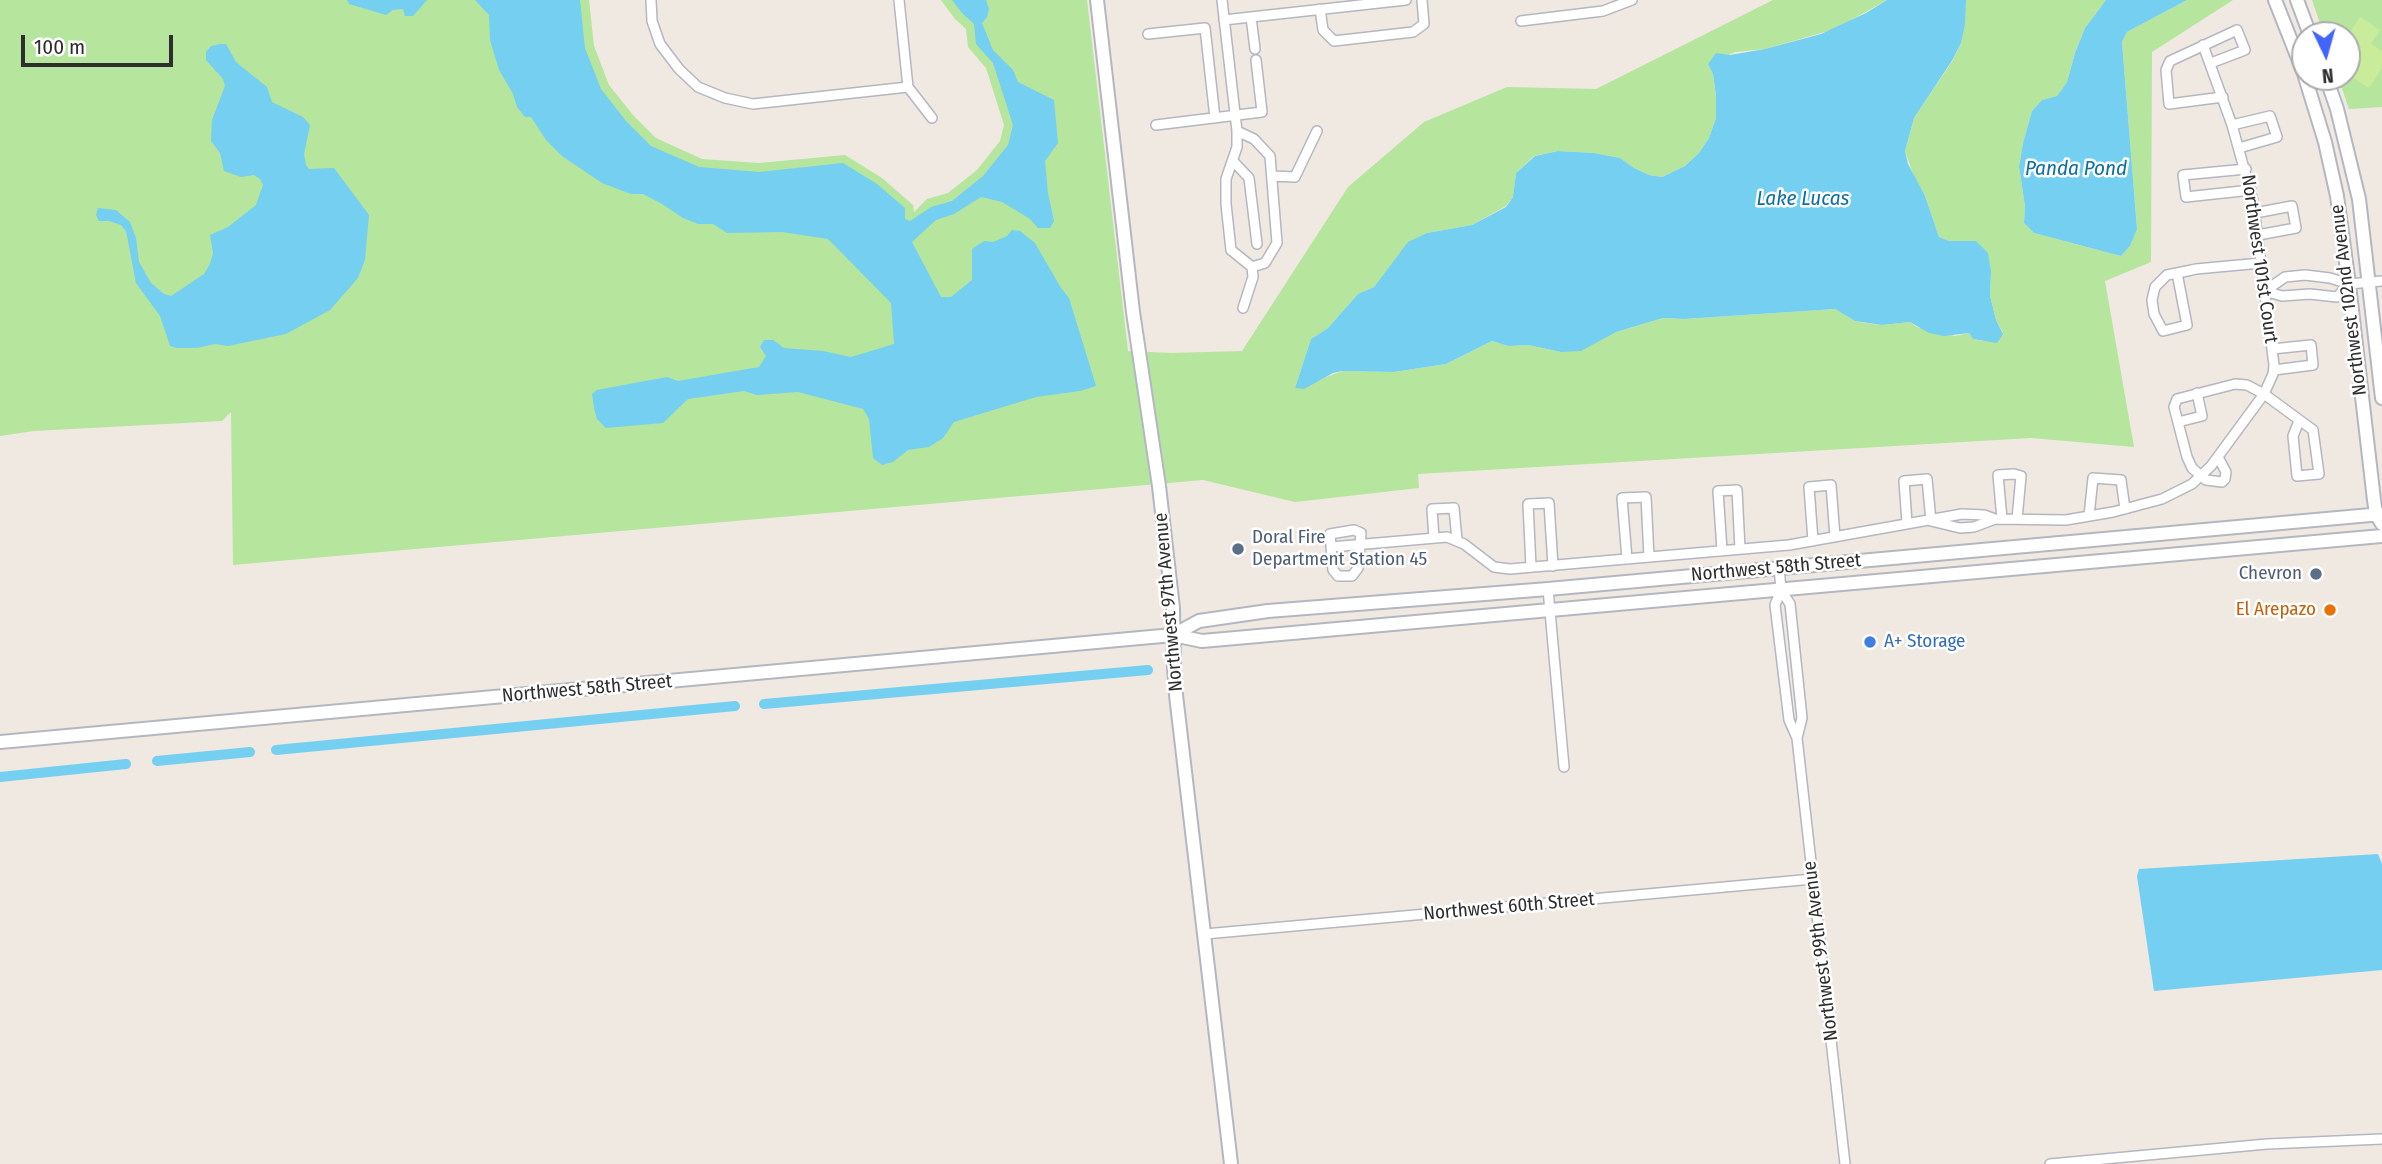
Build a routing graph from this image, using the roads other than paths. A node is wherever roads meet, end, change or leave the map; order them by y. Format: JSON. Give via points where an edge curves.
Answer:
{"nodes":[{"id":1,"x":651,"y":0,"type":"edge"},
{"id":2,"x":899,"y":0,"type":"edge"},
{"id":3,"x":1097,"y":0,"type":"edge"},
{"id":4,"x":1222,"y":0,"type":"edge"},
{"id":5,"x":1406,"y":0,"type":"edge"},
{"id":6,"x":1422,"y":0,"type":"edge"},
{"id":7,"x":1632,"y":0,"type":"edge"},
{"id":8,"x":2275,"y":0,"type":"edge"},
{"id":9,"x":2297,"y":0,"type":"edge"},
{"id":10,"x":1320,"y":9,"type":"junction"},
{"id":11,"x":1251,"y":17,"type":"junction"},
{"id":12,"x":1224,"y":20,"type":"junction"},
{"id":13,"x":1521,"y":21,"type":"dead end"},
{"id":14,"x":2305,"y":21,"type":"edge"},
{"id":15,"x":1148,"y":34,"type":"dead end"},
{"id":16,"x":2291,"y":41,"type":"edge"},
{"id":17,"x":2203,"y":45,"type":"junction"},
{"id":18,"x":1255,"y":49,"type":"dead end"},
{"id":19,"x":1256,"y":60,"type":"dead end"},
{"id":20,"x":2211,"y":63,"type":"junction"},
{"id":21,"x":908,"y":87,"type":"junction"},
{"id":22,"x":2310,"y":91,"type":"edge"},
{"id":23,"x":2331,"y":91,"type":"edge"},
{"id":24,"x":2223,"y":97,"type":"junction"},
{"id":25,"x":1234,"y":116,"type":"junction"},
{"id":26,"x":932,"y":118,"type":"dead end"},
{"id":27,"x":1214,"y":118,"type":"junction"},
{"id":28,"x":1156,"y":125,"type":"dead end"},
{"id":29,"x":2232,"y":125,"type":"junction"},
{"id":30,"x":1237,"y":131,"type":"junction"},
{"id":31,"x":1317,"y":131,"type":"dead end"},
{"id":32,"x":2239,"y":148,"type":"junction"},
{"id":33,"x":1233,"y":161,"type":"junction"},
{"id":34,"x":2246,"y":169,"type":"junction"},
{"id":35,"x":1272,"y":176,"type":"junction"},
{"id":36,"x":2251,"y":190,"type":"junction"},
{"id":37,"x":2255,"y":212,"type":"junction"},
{"id":38,"x":2258,"y":235,"type":"junction"},
{"id":39,"x":1257,"y":244,"type":"dead end"},
{"id":40,"x":2261,"y":263,"type":"junction"},
{"id":41,"x":1252,"y":267,"type":"junction"},
{"id":42,"x":2177,"y":273,"type":"junction"},
{"id":43,"x":2376,"y":281,"type":"edge"},
{"id":44,"x":2349,"y":284,"type":"junction"},
{"id":45,"x":2265,"y":291,"type":"junction"},
{"id":46,"x":1242,"y":308,"type":"dead end"},
{"id":47,"x":2272,"y":349,"type":"junction"},
{"id":48,"x":2274,"y":370,"type":"junction"},
{"id":49,"x":2197,"y":393,"type":"junction"},
{"id":50,"x":2264,"y":394,"type":"junction"},
{"id":51,"x":2382,"y":398,"type":"edge"},
{"id":52,"x":2299,"y":421,"type":"junction"},
{"id":53,"x":2178,"y":422,"type":"junction"},
{"id":54,"x":2218,"y":457,"type":"junction"},
{"id":55,"x":2201,"y":476,"type":"junction"},
{"id":56,"x":2124,"y":509,"type":"junction"},
{"id":57,"x":2089,"y":516,"type":"junction"},
{"id":58,"x":2380,"y":517,"type":"edge"},
{"id":59,"x":1998,"y":519,"type":"junction"},
{"id":60,"x":2017,"y":519,"type":"junction"},
{"id":61,"x":1931,"y":521,"type":"junction"},
{"id":62,"x":1907,"y":523,"type":"junction"},
{"id":63,"x":2382,"y":536,"type":"edge"},
{"id":64,"x":1835,"y":537,"type":"junction"},
{"id":65,"x":1434,"y":538,"type":"junction"},
{"id":66,"x":1457,"y":540,"type":"junction"},
{"id":67,"x":1814,"y":541,"type":"junction"},
{"id":68,"x":1360,"y":545,"type":"junction"},
{"id":69,"x":1331,"y":547,"type":"junction"},
{"id":70,"x":1740,"y":549,"type":"junction"},
{"id":71,"x":1722,"y":551,"type":"junction"},
{"id":72,"x":1649,"y":557,"type":"junction"},
{"id":73,"x":1627,"y":559,"type":"junction"},
{"id":74,"x":1553,"y":566,"type":"junction"},
{"id":75,"x":1779,"y":567,"type":"junction"},
{"id":76,"x":1531,"y":568,"type":"junction"},
{"id":77,"x":1548,"y":589,"type":"junction"},
{"id":78,"x":1781,"y":590,"type":"junction"},
{"id":79,"x":1550,"y":611,"type":"junction"},
{"id":80,"x":1173,"y":635,"type":"junction"},
{"id":81,"x":1797,"y":737,"type":"junction"},
{"id":82,"x":0,"y":742,"type":"edge"},
{"id":83,"x":1564,"y":767,"type":"dead end"},
{"id":84,"x":1813,"y":879,"type":"junction"},
{"id":85,"x":1205,"y":934,"type":"junction"},
{"id":86,"x":2382,"y":1139,"type":"edge"},
{"id":87,"x":1231,"y":1164,"type":"edge"},
{"id":88,"x":1845,"y":1164,"type":"edge"},
{"id":89,"x":2050,"y":1164,"type":"edge"}],
"edges":[{"from":1,"to":21,"type":"street","via":[[660,44],[698,88],[725,98],[753,104]]},
{"from":2,"to":21,"type":"street"},
{"from":3,"to":80,"type":"street","name":"Northwest 97th Avenue","via":[[1133,312],[1161,500]]},
{"from":4,"to":12,"type":"street"},
{"from":5,"to":10,"type":"street"},
{"from":6,"to":10,"type":"street","via":[[1424,24],[1413,32],[1334,41],[1323,30]]},
{"from":7,"to":13,"type":"street","via":[[1603,11]]},
{"from":8,"to":16,"type":"street","name":"Northwest 102nd Avenue"},
{"from":9,"to":14,"type":"street"},
{"from":10,"to":11,"type":"street"},
{"from":11,"to":12,"type":"street"},
{"from":11,"to":18,"type":"street"},
{"from":12,"to":25,"type":"street"},
{"from":15,"to":27,"type":"street","via":[[1205,27]]},
{"from":17,"to":20,"type":"street","name":"Northwest 101st Court"},
{"from":17,"to":20,"type":"street","via":[[2237,30],[2245,50]]},
{"from":17,"to":24,"type":"street","via":[[2167,64],[2169,104]]},
{"from":19,"to":25,"type":"street","via":[[1262,112]]},
{"from":20,"to":24,"type":"street","name":"Northwest 101st Court"},
{"from":21,"to":26,"type":"street"},
{"from":22,"to":44,"type":"street","name":"Northwest 102nd Avenue","via":[[2333,177]]},
{"from":23,"to":43,"type":"street","name":"Northwest 102nd Avenue"},
{"from":24,"to":29,"type":"street","name":"Northwest 101st Court"},
{"from":25,"to":27,"type":"street"},
{"from":25,"to":30,"type":"street"},
{"from":27,"to":28,"type":"street"},
{"from":29,"to":32,"type":"street","name":"Northwest 101st Court"},
{"from":29,"to":32,"type":"street","via":[[2270,116],[2277,137]]},
{"from":30,"to":33,"type":"street"},
{"from":30,"to":35,"type":"street","via":[[1254,139],[1270,156]]},
{"from":31,"to":35,"type":"street","via":[[1295,177]]},
{"from":32,"to":34,"type":"street","name":"Northwest 101st Court"},
{"from":33,"to":39,"type":"street","via":[[1249,178]]},
{"from":33,"to":41,"type":"street","via":[[1226,178],[1231,250]]},
{"from":34,"to":36,"type":"street","name":"Northwest 101st Court"},
{"from":34,"to":36,"type":"street","via":[[2183,176],[2186,197]]},
{"from":35,"to":41,"type":"street","via":[[1277,243],[1265,263]]},
{"from":36,"to":37,"type":"street","name":"Northwest 101st Court"},
{"from":37,"to":38,"type":"street","name":"Northwest 101st Court"},
{"from":37,"to":38,"type":"street","via":[[2292,206],[2296,228]]},
{"from":38,"to":40,"type":"street","name":"Northwest 101st Court"},
{"from":40,"to":42,"type":"street"},
{"from":40,"to":45,"type":"street","name":"Northwest 101st Court"},
{"from":41,"to":46,"type":"street"},
{"from":42,"to":42,"type":"street","via":[[2160,280],[2153,293],[2154,314],[2163,331],[2187,325]]},
{"from":43,"to":44,"type":"street"},
{"from":43,"to":51,"type":"street","name":"Northwest 102nd Avenue"},
{"from":44,"to":45,"type":"street","via":[[2313,277],[2279,281]]},
{"from":44,"to":45,"type":"street","via":[[2337,297],[2282,296]]},
{"from":44,"to":58,"type":"street","name":"Northwest 102nd Avenue"},
{"from":45,"to":47,"type":"street","name":"Northwest 101st Court"},
{"from":47,"to":48,"type":"street","name":"Northwest 101st Court"},
{"from":47,"to":48,"type":"street","via":[[2311,345],[2313,365]]},
{"from":48,"to":50,"type":"street","name":"Northwest 101st Court"},
{"from":49,"to":50,"type":"street","via":[[2242,384]]},
{"from":49,"to":53,"type":"street","via":[[2174,402]]},
{"from":49,"to":53,"type":"street","via":[[2202,416]]},
{"from":50,"to":52,"type":"street"},
{"from":50,"to":54,"type":"street","name":"Northwest 101st Court"},
{"from":52,"to":52,"type":"street","via":[[2315,435],[2319,474],[2297,475],[2293,436]]},
{"from":53,"to":55,"type":"street","via":[[2189,463]]},
{"from":54,"to":55,"type":"street","name":"Northwest 101st Court"},
{"from":54,"to":55,"type":"street","via":[[2225,480],[2211,482]]},
{"from":55,"to":56,"type":"street","via":[[2174,494]]},
{"from":56,"to":57,"type":"street"},
{"from":56,"to":57,"type":"street","via":[[2121,480],[2093,478]]},
{"from":57,"to":60,"type":"street"},
{"from":58,"to":75,"type":"street","name":"Northwest 58th Street"},
{"from":59,"to":60,"type":"street"},
{"from":59,"to":60,"type":"street","via":[[1998,475],[2014,474],[2021,476]]},
{"from":59,"to":61,"type":"street","via":[[1969,514]]},
{"from":59,"to":61,"type":"street","via":[[1966,528]]},
{"from":61,"to":62,"type":"street"},
{"from":61,"to":62,"type":"street","via":[[1927,479],[1904,481]]},
{"from":62,"to":64,"type":"street"},
{"from":63,"to":78,"type":"street","name":"Northwest 58th Street"},
{"from":64,"to":67,"type":"street"},
{"from":64,"to":67,"type":"street","via":[[1831,485],[1809,487]]},
{"from":65,"to":66,"type":"street"},
{"from":65,"to":66,"type":"street","via":[[1432,509],[1454,508]]},
{"from":65,"to":68,"type":"street"},
{"from":66,"to":76,"type":"street","via":[[1494,567]]},
{"from":67,"to":70,"type":"street"},
{"from":68,"to":69,"type":"street"},
{"from":68,"to":69,"type":"street","via":[[1359,531],[1345,531],[1330,534]]},
{"from":68,"to":69,"type":"street","via":[[1357,571],[1347,577],[1333,570]]},
{"from":70,"to":71,"type":"street"},
{"from":70,"to":71,"type":"street","via":[[1737,490],[1718,491]]},
{"from":71,"to":72,"type":"street"},
{"from":72,"to":73,"type":"street"},
{"from":72,"to":73,"type":"street","via":[[1646,497],[1622,498]]},
{"from":73,"to":74,"type":"street"},
{"from":74,"to":76,"type":"street"},
{"from":74,"to":76,"type":"street","via":[[1549,503],[1539,503],[1528,505]]},
{"from":75,"to":77,"type":"street","name":"Northwest 58th Street"},
{"from":75,"to":78,"type":"street"},
{"from":77,"to":79,"type":"street"},
{"from":77,"to":80,"type":"street","name":"Northwest 58th Street","via":[[1249,614],[1199,621]]},
{"from":78,"to":79,"type":"street","name":"Northwest 58th Street"},
{"from":78,"to":81,"type":"street","name":"Northwest 99th Avenue","via":[[1775,605],[1789,720]]},
{"from":78,"to":81,"type":"street","name":"Northwest 99th Avenue","via":[[1790,604],[1797,668],[1802,718]]},
{"from":79,"to":80,"type":"street","name":"Northwest 58th Street","via":[[1202,641]]},
{"from":79,"to":83,"type":"street"},
{"from":80,"to":82,"type":"street","name":"Northwest 58th Street"},
{"from":80,"to":85,"type":"street","name":"Northwest 97th Avenue"},
{"from":81,"to":84,"type":"street","name":"Northwest 99th Avenue"},
{"from":84,"to":85,"type":"street","name":"Northwest 60th Street"},
{"from":84,"to":88,"type":"street","name":"Northwest 99th Avenue"},
{"from":85,"to":87,"type":"street","name":"Northwest 97th Avenue"},
{"from":86,"to":89,"type":"street","via":[[2267,1144]]}]}
